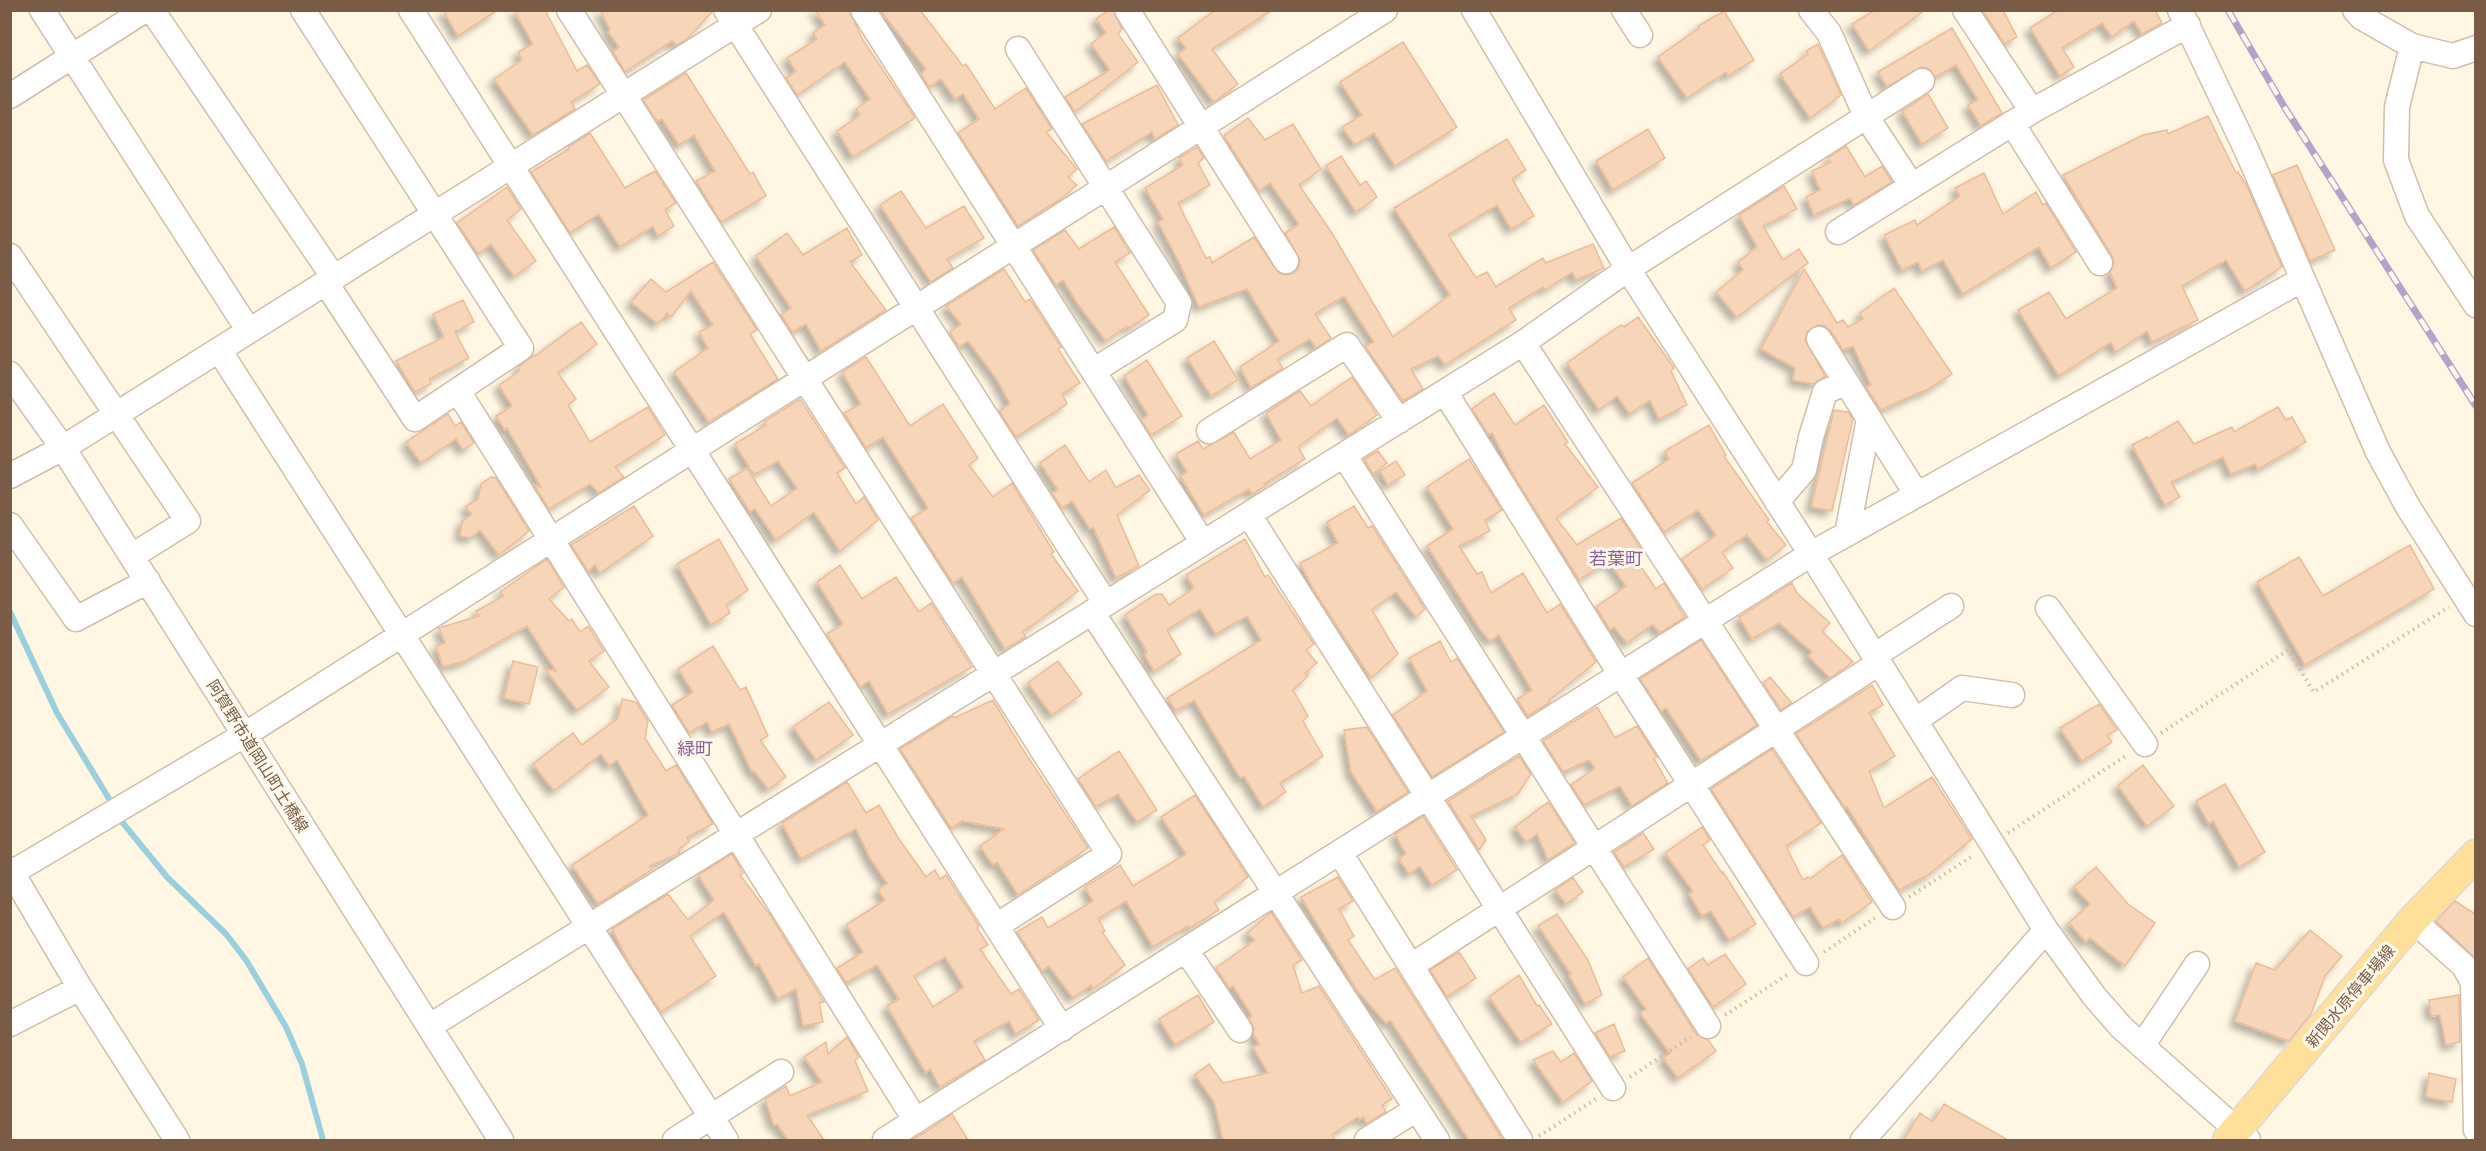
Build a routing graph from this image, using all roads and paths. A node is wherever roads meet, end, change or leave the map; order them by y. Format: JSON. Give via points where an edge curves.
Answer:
{"nodes":[{"id":1,"x":42,"y":10,"type":"edge"},
{"id":2,"x":146,"y":10,"type":"edge"},
{"id":3,"x":152,"y":10,"type":"edge"},
{"id":4,"x":303,"y":10,"type":"edge"},
{"id":5,"x":411,"y":10,"type":"edge"},
{"id":6,"x":569,"y":10,"type":"edge"},
{"id":7,"x":759,"y":10,"type":"edge"},
{"id":8,"x":863,"y":10,"type":"edge"},
{"id":9,"x":1127,"y":10,"type":"edge"},
{"id":10,"x":1385,"y":10,"type":"edge"},
{"id":11,"x":1474,"y":10,"type":"edge"},
{"id":12,"x":1624,"y":10,"type":"edge"},
{"id":13,"x":1811,"y":10,"type":"edge"},
{"id":14,"x":1965,"y":10,"type":"edge"},
{"id":15,"x":2355,"y":10,"type":"edge"},
{"id":16,"x":731,"y":18,"type":"edge"},
{"id":17,"x":2184,"y":18,"type":"edge"},
{"id":18,"x":1640,"y":35,"type":"dead end"},
{"id":19,"x":2412,"y":46,"type":"junction"},
{"id":20,"x":2475,"y":48,"type":"edge"},
{"id":21,"x":1018,"y":49,"type":"dead end"},
{"id":22,"x":72,"y":57,"type":"junction"},
{"id":23,"x":1922,"y":81,"type":"dead end"},
{"id":24,"x":10,"y":96,"type":"edge"},
{"id":25,"x":623,"y":96,"type":"junction"},
{"id":26,"x":1866,"y":116,"type":"junction"},
{"id":27,"x":2022,"y":117,"type":"junction"},
{"id":28,"x":1201,"y":127,"type":"junction"},
{"id":29,"x":510,"y":167,"type":"junction"},
{"id":30,"x":1912,"y":186,"type":"junction"},
{"id":31,"x":1106,"y":188,"type":"junction"},
{"id":32,"x":435,"y":214,"type":"junction"},
{"id":33,"x":1838,"y":232,"type":"dead end"},
{"id":34,"x":1014,"y":246,"type":"junction"},
{"id":35,"x":10,"y":256,"type":"edge"},
{"id":36,"x":1286,"y":261,"type":"dead end"},
{"id":37,"x":2100,"y":263,"type":"dead end"},
{"id":38,"x":1628,"y":269,"type":"junction"},
{"id":39,"x":2303,"y":279,"type":"junction"},
{"id":40,"x":330,"y":280,"type":"junction"},
{"id":41,"x":2475,"y":305,"type":"edge"},
{"id":42,"x":916,"y":308,"type":"junction"},
{"id":43,"x":249,"y":331,"type":"junction"},
{"id":44,"x":1818,"y":339,"type":"dead end"},
{"id":45,"x":1523,"y":344,"type":"junction"},
{"id":46,"x":219,"y":350,"type":"junction"},
{"id":47,"x":1094,"y":371,"type":"junction"},
{"id":48,"x":10,"y":374,"type":"edge"},
{"id":49,"x":804,"y":379,"type":"junction"},
{"id":50,"x":1846,"y":382,"type":"junction"},
{"id":51,"x":458,"y":391,"type":"junction"},
{"id":52,"x":1445,"y":392,"type":"junction"},
{"id":53,"x":117,"y":414,"type":"junction"},
{"id":54,"x":1869,"y":419,"type":"junction"},
{"id":55,"x":1399,"y":421,"type":"junction"},
{"id":56,"x":1209,"y":431,"type":"dead end"},
{"id":57,"x":63,"y":448,"type":"junction"},
{"id":58,"x":692,"y":451,"type":"junction"},
{"id":59,"x":1344,"y":455,"type":"junction"},
{"id":60,"x":10,"y":476,"type":"edge"},
{"id":61,"x":1917,"y":495,"type":"junction"},
{"id":62,"x":1777,"y":502,"type":"junction"},
{"id":63,"x":1249,"y":515,"type":"junction"},
{"id":64,"x":10,"y":525,"type":"edge"},
{"id":65,"x":1847,"y":534,"type":"junction"},
{"id":66,"x":552,"y":540,"type":"junction"},
{"id":67,"x":1203,"y":543,"type":"junction"},
{"id":68,"x":1811,"y":554,"type":"junction"},
{"id":69,"x":132,"y":556,"type":"junction"},
{"id":70,"x":148,"y":582,"type":"junction"},
{"id":71,"x":1951,"y":606,"type":"dead end"},
{"id":72,"x":1099,"y":608,"type":"junction"},
{"id":73,"x":2048,"y":608,"type":"dead end"},
{"id":74,"x":2475,"y":614,"type":"edge"},
{"id":75,"x":1704,"y":622,"type":"junction"},
{"id":76,"x":402,"y":635,"type":"junction"},
{"id":77,"x":1877,"y":659,"type":"junction"},
{"id":78,"x":993,"y":674,"type":"junction"},
{"id":79,"x":1621,"y":675,"type":"junction"},
{"id":80,"x":2012,"y":695,"type":"dead end"},
{"id":81,"x":1915,"y":721,"type":"junction"},
{"id":82,"x":1776,"y":730,"type":"junction"},
{"id":83,"x":244,"y":735,"type":"junction"},
{"id":84,"x":1523,"y":736,"type":"junction"},
{"id":85,"x":880,"y":744,"type":"junction"},
{"id":86,"x":2145,"y":744,"type":"dead end"},
{"id":87,"x":1692,"y":785,"type":"junction"},
{"id":88,"x":1428,"y":797,"type":"junction"},
{"id":89,"x":737,"y":834,"type":"junction"},
{"id":90,"x":1594,"y":848,"type":"junction"},
{"id":91,"x":1340,"y":853,"type":"junction"},
{"id":92,"x":2475,"y":855,"type":"edge"},
{"id":93,"x":12,"y":870,"type":"edge"},
{"id":94,"x":1276,"y":893,"type":"junction"},
{"id":95,"x":1893,"y":907,"type":"dead end"},
{"id":96,"x":1500,"y":909,"type":"junction"},
{"id":97,"x":2413,"y":920,"type":"junction"},
{"id":98,"x":589,"y":926,"type":"junction"},
{"id":99,"x":996,"y":926,"type":"junction"},
{"id":100,"x":2046,"y":930,"type":"junction"},
{"id":101,"x":1186,"y":950,"type":"junction"},
{"id":102,"x":1806,"y":963,"type":"dead end"},
{"id":103,"x":2197,"y":964,"type":"dead end"},
{"id":104,"x":1411,"y":966,"type":"junction"},
{"id":105,"x":80,"y":988,"type":"junction"},
{"id":106,"x":10,"y":1024,"type":"edge"},
{"id":107,"x":429,"y":1026,"type":"junction"},
{"id":108,"x":1708,"y":1026,"type":"dead end"},
{"id":109,"x":1062,"y":1029,"type":"junction"},
{"id":110,"x":1240,"y":1030,"type":"dead end"},
{"id":111,"x":2142,"y":1046,"type":"junction"},
{"id":112,"x":781,"y":1072,"type":"dead end"},
{"id":113,"x":1613,"y":1088,"type":"dead end"},
{"id":114,"x":1417,"y":1109,"type":"junction"},
{"id":115,"x":711,"y":1117,"type":"junction"},
{"id":116,"x":916,"y":1121,"type":"junction"},
{"id":117,"x":2475,"y":1131,"type":"edge"},
{"id":118,"x":2238,"y":1137,"type":"edge"},
{"id":119,"x":177,"y":1140,"type":"edge"},
{"id":120,"x":501,"y":1140,"type":"edge"},
{"id":121,"x":675,"y":1140,"type":"edge"},
{"id":122,"x":726,"y":1140,"type":"edge"},
{"id":123,"x":885,"y":1140,"type":"edge"},
{"id":124,"x":1367,"y":1140,"type":"edge"},
{"id":125,"x":1437,"y":1140,"type":"edge"},
{"id":126,"x":1520,"y":1140,"type":"edge"},
{"id":127,"x":1863,"y":1140,"type":"edge"}],
"edges":[{"from":1,"to":22,"type":"street"},
{"from":2,"to":22,"type":"street"},
{"from":3,"to":40,"type":"street"},
{"from":4,"to":32,"type":"street"},
{"from":5,"to":29,"type":"street"},
{"from":6,"to":25,"type":"street"},
{"from":7,"to":16,"type":"street"},
{"from":8,"to":34,"type":"street"},
{"from":9,"to":28,"type":"street"},
{"from":10,"to":28,"type":"street"},
{"from":11,"to":38,"type":"street"},
{"from":12,"to":18,"type":"street"},
{"from":13,"to":26,"type":"street","via":[[1829,33]]},
{"from":14,"to":27,"type":"street"},
{"from":15,"to":19,"type":"street"},
{"from":16,"to":25,"type":"street"},
{"from":16,"to":42,"type":"street"},
{"from":17,"to":27,"type":"street"},
{"from":17,"to":39,"type":"street"},
{"from":19,"to":20,"type":"street","via":[[2454,56]]},
{"from":19,"to":41,"type":"street","via":[[2397,107],[2396,160],[2417,216]]},
{"from":21,"to":31,"type":"street"},
{"from":22,"to":24,"type":"street"},
{"from":22,"to":43,"type":"street"},
{"from":23,"to":26,"type":"street"},
{"from":25,"to":29,"type":"street"},
{"from":25,"to":49,"type":"street"},
{"from":26,"to":30,"type":"street"},
{"from":26,"to":38,"type":"street"},
{"from":27,"to":30,"type":"street"},
{"from":27,"to":37,"type":"street"},
{"from":28,"to":31,"type":"street"},
{"from":28,"to":36,"type":"street"},
{"from":29,"to":32,"type":"street"},
{"from":29,"to":58,"type":"street"},
{"from":30,"to":33,"type":"street"},
{"from":31,"to":34,"type":"street"},
{"from":31,"to":47,"type":"street","via":[[1179,303],[1175,320]]},
{"from":32,"to":40,"type":"street"},
{"from":32,"to":51,"type":"street","via":[[521,348]]},
{"from":34,"to":42,"type":"street"},
{"from":34,"to":47,"type":"street"},
{"from":35,"to":53,"type":"street"},
{"from":38,"to":45,"type":"street"},
{"from":38,"to":62,"type":"street"},
{"from":39,"to":61,"type":"street"},
{"from":39,"to":74,"type":"street","via":[[2378,453]]},
{"from":40,"to":43,"type":"street"},
{"from":40,"to":51,"type":"street","via":[[415,419]]},
{"from":42,"to":49,"type":"street"},
{"from":42,"to":72,"type":"street"},
{"from":43,"to":46,"type":"street"},
{"from":44,"to":50,"type":"street"},
{"from":45,"to":52,"type":"street"},
{"from":45,"to":75,"type":"street"},
{"from":46,"to":53,"type":"street"},
{"from":46,"to":76,"type":"street"},
{"from":47,"to":67,"type":"street"},
{"from":48,"to":57,"type":"street","name":"阿賀野市道岡山町土橋線"},
{"from":49,"to":58,"type":"street"},
{"from":49,"to":78,"type":"street"},
{"from":50,"to":54,"type":"street"},
{"from":50,"to":62,"type":"street","via":[[1825,392],[1804,470]]},
{"from":51,"to":66,"type":"street"},
{"from":52,"to":55,"type":"street"},
{"from":52,"to":79,"type":"street"},
{"from":53,"to":57,"type":"street"},
{"from":53,"to":69,"type":"street","via":[[188,521]]},
{"from":54,"to":61,"type":"street"},
{"from":54,"to":65,"type":"street"},
{"from":55,"to":56,"type":"street","via":[[1347,345]]},
{"from":55,"to":59,"type":"street"},
{"from":57,"to":60,"type":"street"},
{"from":57,"to":69,"type":"street","name":"阿賀野市道岡山町土橋線"},
{"from":58,"to":66,"type":"street"},
{"from":58,"to":85,"type":"street"},
{"from":59,"to":63,"type":"street"},
{"from":59,"to":84,"type":"street"},
{"from":61,"to":65,"type":"street"},
{"from":62,"to":68,"type":"street"},
{"from":63,"to":67,"type":"street"},
{"from":63,"to":88,"type":"street"},
{"from":64,"to":70,"type":"street","via":[[76,620]]},
{"from":65,"to":68,"type":"street"},
{"from":66,"to":76,"type":"street"},
{"from":66,"to":89,"type":"street"},
{"from":67,"to":72,"type":"street"},
{"from":68,"to":75,"type":"street"},
{"from":68,"to":77,"type":"street"},
{"from":69,"to":70,"type":"street","name":"阿賀野市道岡山町土橋線"},
{"from":70,"to":83,"type":"street","name":"阿賀野市道岡山町土橋線"},
{"from":71,"to":77,"type":"street"},
{"from":72,"to":78,"type":"street"},
{"from":72,"to":94,"type":"street"},
{"from":73,"to":86,"type":"street"},
{"from":75,"to":79,"type":"street"},
{"from":75,"to":82,"type":"street"},
{"from":76,"to":83,"type":"street"},
{"from":76,"to":98,"type":"street"},
{"from":77,"to":81,"type":"street"},
{"from":77,"to":82,"type":"street"},
{"from":78,"to":85,"type":"street"},
{"from":78,"to":99,"type":"street","via":[[1108,854]]},
{"from":79,"to":84,"type":"street"},
{"from":79,"to":87,"type":"street"},
{"from":80,"to":81,"type":"street","via":[[1962,688]]},
{"from":81,"to":100,"type":"street"},
{"from":82,"to":87,"type":"street"},
{"from":82,"to":95,"type":"street"},
{"from":83,"to":93,"type":"street"},
{"from":83,"to":107,"type":"street","name":"阿賀野市道岡山町土橋線"},
{"from":84,"to":88,"type":"street"},
{"from":84,"to":90,"type":"street"},
{"from":85,"to":89,"type":"street"},
{"from":85,"to":99,"type":"street"},
{"from":87,"to":90,"type":"street"},
{"from":87,"to":102,"type":"street"},
{"from":88,"to":91,"type":"street"},
{"from":88,"to":96,"type":"street"},
{"from":89,"to":98,"type":"street"},
{"from":89,"to":116,"type":"street"},
{"from":90,"to":96,"type":"street"},
{"from":90,"to":108,"type":"street"},
{"from":91,"to":94,"type":"street"},
{"from":91,"to":104,"type":"street"},
{"from":92,"to":97,"type":"main road","name":"新関水原停車場線"},
{"from":93,"to":105,"type":"street"},
{"from":94,"to":101,"type":"street"},
{"from":94,"to":114,"type":"street"},
{"from":96,"to":104,"type":"street"},
{"from":96,"to":113,"type":"street"},
{"from":97,"to":117,"type":"street","via":[[2464,966],[2473,983]]},
{"from":97,"to":118,"type":"main road","name":"新関水原停車場線"},
{"from":98,"to":107,"type":"street"},
{"from":98,"to":115,"type":"street"},
{"from":99,"to":109,"type":"street"},
{"from":100,"to":111,"type":"street","via":[[2094,996]]},
{"from":100,"to":127,"type":"street"},
{"from":101,"to":109,"type":"street"},
{"from":101,"to":110,"type":"street"},
{"from":103,"to":111,"type":"street"},
{"from":104,"to":126,"type":"street"},
{"from":105,"to":106,"type":"street"},
{"from":105,"to":119,"type":"street"},
{"from":107,"to":120,"type":"street","name":"阿賀野市道岡山町土橋線"},
{"from":109,"to":116,"type":"street"},
{"from":111,"to":118,"type":"street"},
{"from":112,"to":115,"type":"street"},
{"from":114,"to":124,"type":"street"},
{"from":114,"to":125,"type":"street"},
{"from":115,"to":121,"type":"street"},
{"from":115,"to":122,"type":"street"},
{"from":116,"to":123,"type":"street"}]}
